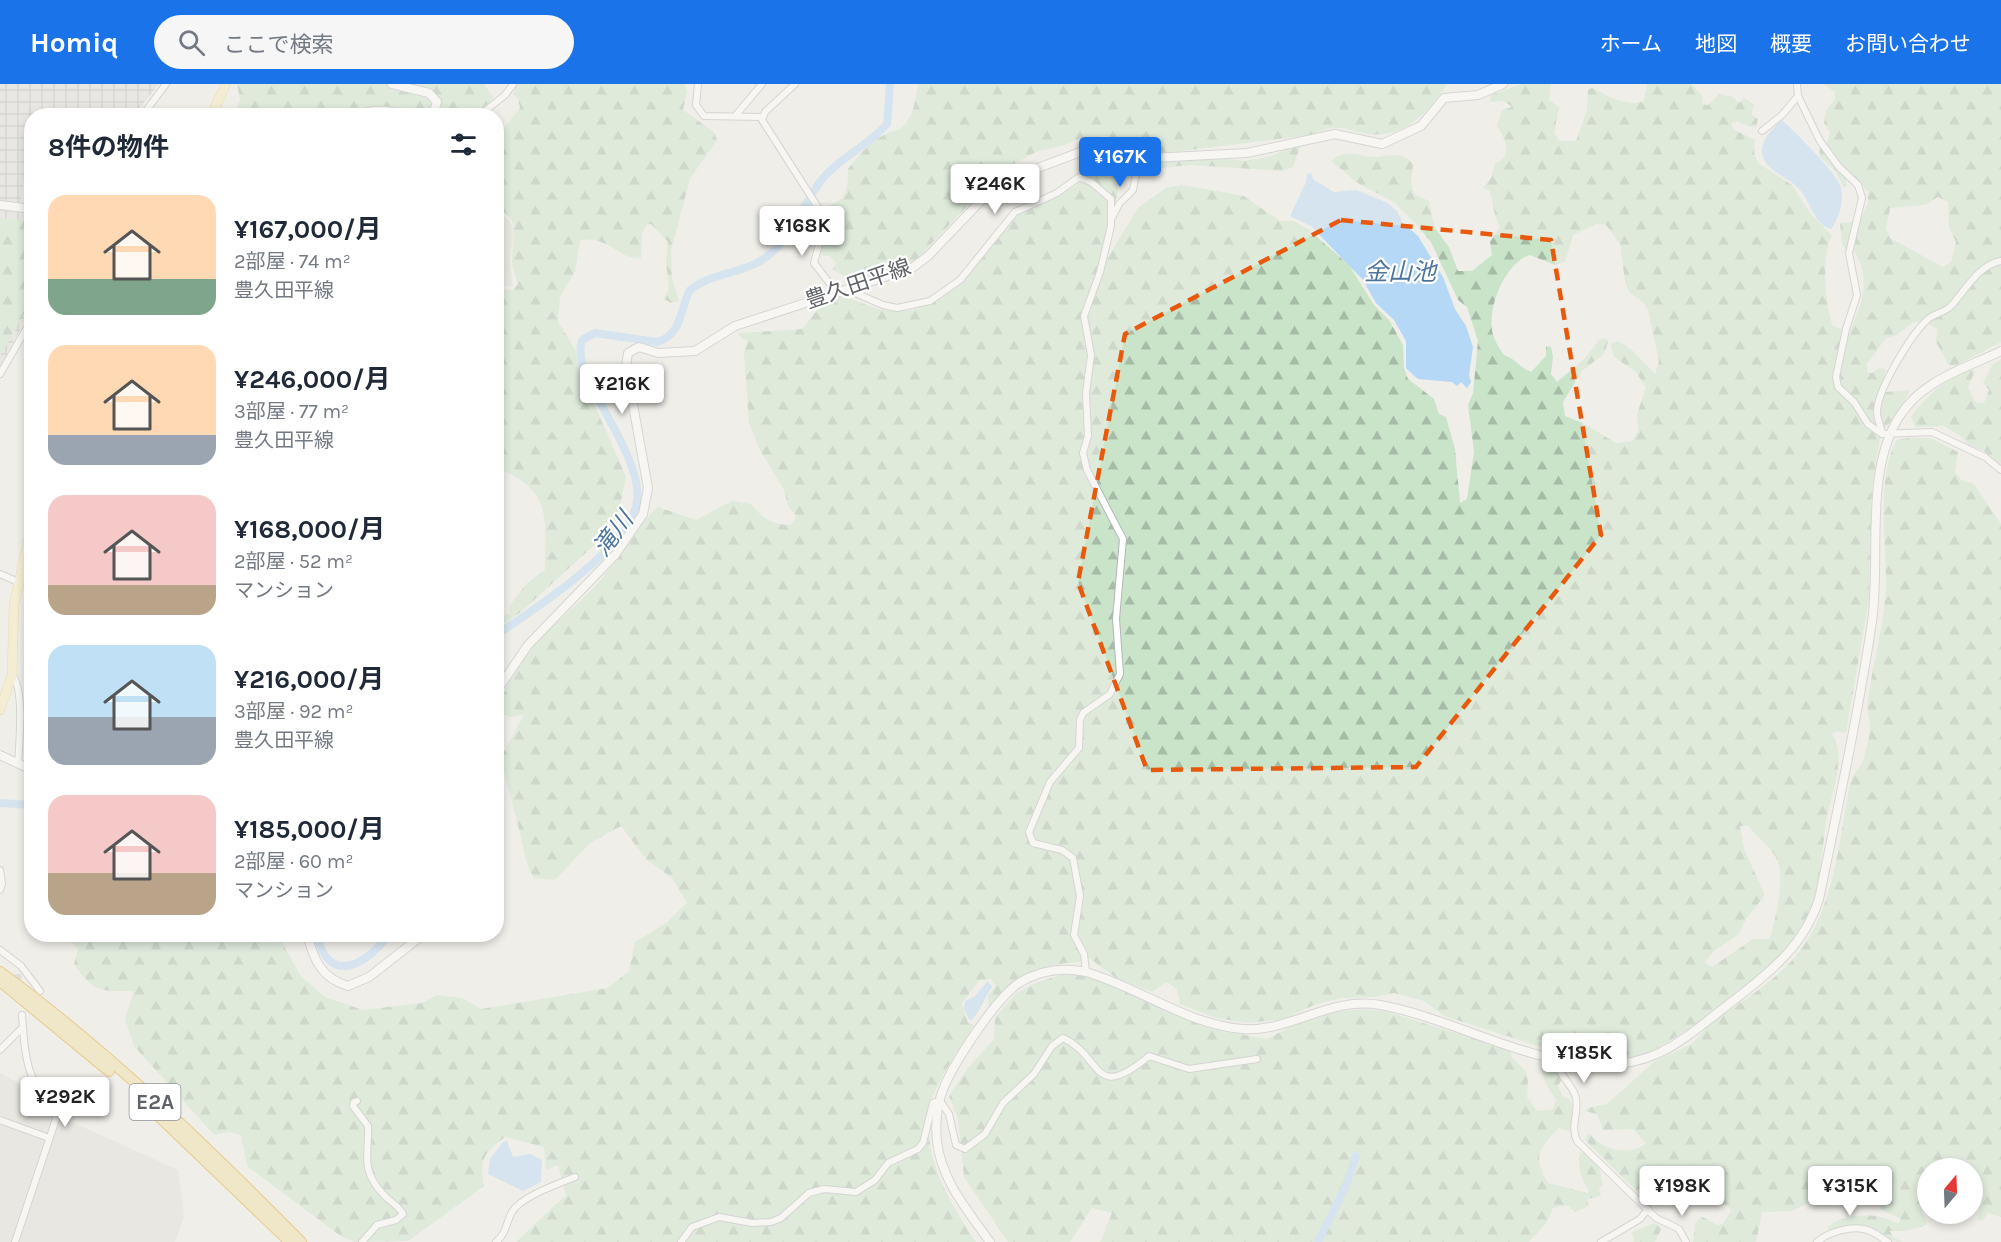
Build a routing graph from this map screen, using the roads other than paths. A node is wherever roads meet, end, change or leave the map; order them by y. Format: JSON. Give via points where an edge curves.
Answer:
{"nodes":[{"id":1,"x":166,"y":84,"type":"edge"},
{"id":2,"x":226,"y":84,"type":"edge"},
{"id":3,"x":392,"y":84,"type":"edge"},
{"id":4,"x":513,"y":84,"type":"edge"},
{"id":5,"x":698,"y":84,"type":"edge"},
{"id":6,"x":762,"y":84,"type":"edge"},
{"id":7,"x":795,"y":84,"type":"edge"},
{"id":8,"x":1503,"y":84,"type":"edge"},
{"id":9,"x":1791,"y":84,"type":"edge"},
{"id":10,"x":1797,"y":90,"type":"edge"},
{"id":11,"x":148,"y":108,"type":"edge"},
{"id":12,"x":216,"y":108,"type":"edge"},
{"id":13,"x":435,"y":108,"type":"edge"},
{"id":14,"x":489,"y":108,"type":"edge"},
{"id":15,"x":736,"y":114,"type":"junction"},
{"id":16,"x":762,"y":117,"type":"junction"},
{"id":17,"x":1762,"y":131,"type":"dead end"},
{"id":18,"x":1139,"y":158,"type":"junction"},
{"id":19,"x":0,"y":205,"type":"edge"},
{"id":20,"x":24,"y":208,"type":"edge"},
{"id":21,"x":1112,"y":219,"type":"junction"},
{"id":22,"x":2001,"y":261,"type":"edge"},
{"id":23,"x":846,"y":289,"type":"junction"},
{"id":24,"x":837,"y":293,"type":"junction"},
{"id":25,"x":24,"y":333,"type":"edge"},
{"id":26,"x":2001,"y":351,"type":"edge"},
{"id":27,"x":0,"y":374,"type":"edge"},
{"id":28,"x":1885,"y":435,"type":"junction"},
{"id":29,"x":2001,"y":470,"type":"edge"},
{"id":30,"x":24,"y":557,"type":"edge"},
{"id":31,"x":0,"y":574,"type":"edge"},
{"id":32,"x":18,"y":582,"type":"junction"},
{"id":33,"x":12,"y":675,"type":"junction"},
{"id":34,"x":504,"y":680,"type":"edge"},
{"id":35,"x":0,"y":710,"type":"edge"},
{"id":36,"x":0,"y":755,"type":"edge"},
{"id":37,"x":18,"y":765,"type":"junction"},
{"id":38,"x":24,"y":767,"type":"edge"},
{"id":39,"x":0,"y":870,"type":"edge"},
{"id":40,"x":0,"y":890,"type":"edge"},
{"id":41,"x":310,"y":942,"type":"edge"},
{"id":42,"x":414,"y":942,"type":"edge"},
{"id":43,"x":0,"y":950,"type":"edge"},
{"id":44,"x":21,"y":966,"type":"junction"},
{"id":45,"x":0,"y":972,"type":"edge"},
{"id":46,"x":1086,"y":972,"type":"junction"},
{"id":47,"x":18,"y":974,"type":"tunnel mouth"},
{"id":48,"x":0,"y":981,"type":"edge"},
{"id":49,"x":40,"y":991,"type":"dead end"},
{"id":50,"x":22,"y":1015,"type":"dead end"},
{"id":51,"x":22,"y":1027,"type":"junction"},
{"id":52,"x":0,"y":1050,"type":"edge"},
{"id":53,"x":1257,"y":1059,"type":"dead end"},
{"id":54,"x":1558,"y":1060,"type":"junction"},
{"id":55,"x":357,"y":1101,"type":"dead end"},
{"id":56,"x":940,"y":1101,"type":"junction"},
{"id":57,"x":0,"y":1120,"type":"edge"},
{"id":58,"x":49,"y":1138,"type":"junction"},
{"id":59,"x":575,"y":1177,"type":"dead end"},
{"id":60,"x":1648,"y":1209,"type":"junction"},
{"id":61,"x":15,"y":1242,"type":"edge"},
{"id":62,"x":290,"y":1242,"type":"edge"},
{"id":63,"x":301,"y":1242,"type":"edge"},
{"id":64,"x":362,"y":1242,"type":"edge"},
{"id":65,"x":496,"y":1242,"type":"edge"},
{"id":66,"x":681,"y":1242,"type":"edge"},
{"id":67,"x":990,"y":1242,"type":"edge"},
{"id":68,"x":1601,"y":1242,"type":"edge"},
{"id":69,"x":1686,"y":1242,"type":"edge"},
{"id":70,"x":1817,"y":1242,"type":"edge"},
{"id":71,"x":1888,"y":1242,"type":"edge"}],
"edges":[{"from":1,"to":11,"type":"street"},
{"from":2,"to":12,"type":"main road"},
{"from":3,"to":13,"type":"street","via":[[429,93],[437,102]]},
{"from":4,"to":14,"type":"street"},
{"from":5,"to":15,"type":"street","via":[[699,113],[710,118]]},
{"from":6,"to":15,"type":"street"},
{"from":7,"to":16,"type":"street"},
{"from":8,"to":18,"type":"street","name":"豊久田平線","via":[[1478,95],[1444,98],[1421,126],[1382,144],[1327,134],[1246,153]]},
{"from":9,"to":10,"type":"street"},
{"from":10,"to":17,"type":"street","via":[[1786,111]]},
{"from":10,"to":28,"type":"street","via":[[1825,150],[1861,192],[1849,253],[1857,296],[1836,377],[1838,387],[1868,424]]},
{"from":15,"to":16,"type":"street"},
{"from":16,"to":24,"type":"street","via":[[816,203],[824,224],[814,263]]},
{"from":18,"to":21,"type":"street","via":[[1133,190],[1119,204]]},
{"from":18,"to":23,"type":"street","name":"豊久田平線","via":[[1109,148],[1091,148],[1005,179],[918,264]]},
{"from":19,"to":20,"type":"street"},
{"from":21,"to":23,"type":"street","via":[[1111,199],[1079,177],[1057,193],[1014,212],[960,280],[930,301],[897,308]]},
{"from":21,"to":46,"type":"street","via":[[1100,272],[1083,316],[1090,355],[1086,393],[1088,436],[1083,453],[1087,470],[1123,539],[1116,619],[1120,674],[1110,694],[1083,713],[1079,748],[1050,782],[1029,832],[1033,843],[1062,849],[1073,858],[1080,896],[1074,935],[1084,954]]},
{"from":22,"to":28,"type":"street","via":[[1986,267],[1948,309],[1924,323],[1895,363],[1877,411]]},
{"from":23,"to":24,"type":"street","name":"豊久田平線"},
{"from":24,"to":34,"type":"street","name":"豊久田平線","via":[[735,326],[694,351],[658,353],[639,347],[628,353],[626,366],[648,488],[644,514],[615,555],[528,645]]},
{"from":25,"to":27,"type":"street"},
{"from":26,"to":28,"type":"street","via":[[1952,372],[1921,392]]},
{"from":28,"to":29,"type":"street","via":[[1932,432],[1977,453]]},
{"from":28,"to":54,"type":"street","via":[[1879,478],[1875,596],[1866,658],[1821,891],[1809,925],[1768,974],[1660,1053],[1608,1067]]},
{"from":30,"to":32,"type":"main road"},
{"from":31,"to":32,"type":"street"},
{"from":32,"to":33,"type":"main road"},
{"from":33,"to":35,"type":"main road"},
{"from":33,"to":37,"type":"street","via":[[17,680],[18,694]]},
{"from":36,"to":37,"type":"street"},
{"from":37,"to":38,"type":"street"},
{"from":39,"to":40,"type":"street"},
{"from":41,"to":42,"type":"street","via":[[318,966],[334,981],[348,986],[369,977]]},
{"from":43,"to":44,"type":"street"},
{"from":44,"to":47,"type":"street"},
{"from":44,"to":49,"type":"street"},
{"from":45,"to":63,"type":"highway","number":"E2A","via":[[121,1072]]},
{"from":46,"to":54,"type":"street","via":[[1205,1021],[1233,1027],[1273,1026],[1344,1004],[1378,1005]]},
{"from":46,"to":56,"type":"street","via":[[1066,969],[1042,973],[1011,989],[956,1066]]},
{"from":48,"to":62,"type":"highway","number":"E2A","via":[[118,1079]]},
{"from":50,"to":51,"type":"street"},
{"from":51,"to":52,"type":"street"},
{"from":51,"to":58,"type":"street","via":[[27,1070],[58,1113]]},
{"from":53,"to":56,"type":"street","via":[[1189,1069],[1149,1056],[1126,1074],[1110,1076],[1101,1074],[1078,1048],[1063,1038],[1052,1046],[1034,1074],[1003,1102],[985,1134],[965,1149],[956,1145],[949,1113]]},
{"from":54,"to":60,"type":"street","via":[[1558,1068],[1576,1099],[1577,1141]]},
{"from":55,"to":64,"type":"street","via":[[353,1106],[368,1126],[368,1170],[379,1190],[404,1214],[377,1224]]},
{"from":56,"to":66,"type":"street","via":[[933,1103],[918,1149],[888,1163],[875,1180],[856,1192],[809,1192],[782,1218],[771,1222],[719,1217],[692,1227]]},
{"from":56,"to":67,"type":"street","via":[[937,1141],[944,1170]]},
{"from":57,"to":58,"type":"street"},
{"from":58,"to":61,"type":"street"},
{"from":59,"to":65,"type":"street","via":[[533,1195],[515,1208]]},
{"from":60,"to":68,"type":"street","via":[[1640,1219]]},
{"from":60,"to":69,"type":"street","via":[[1661,1222],[1679,1229]]},
{"from":70,"to":71,"type":"street","via":[[1859,1228]]}]}
